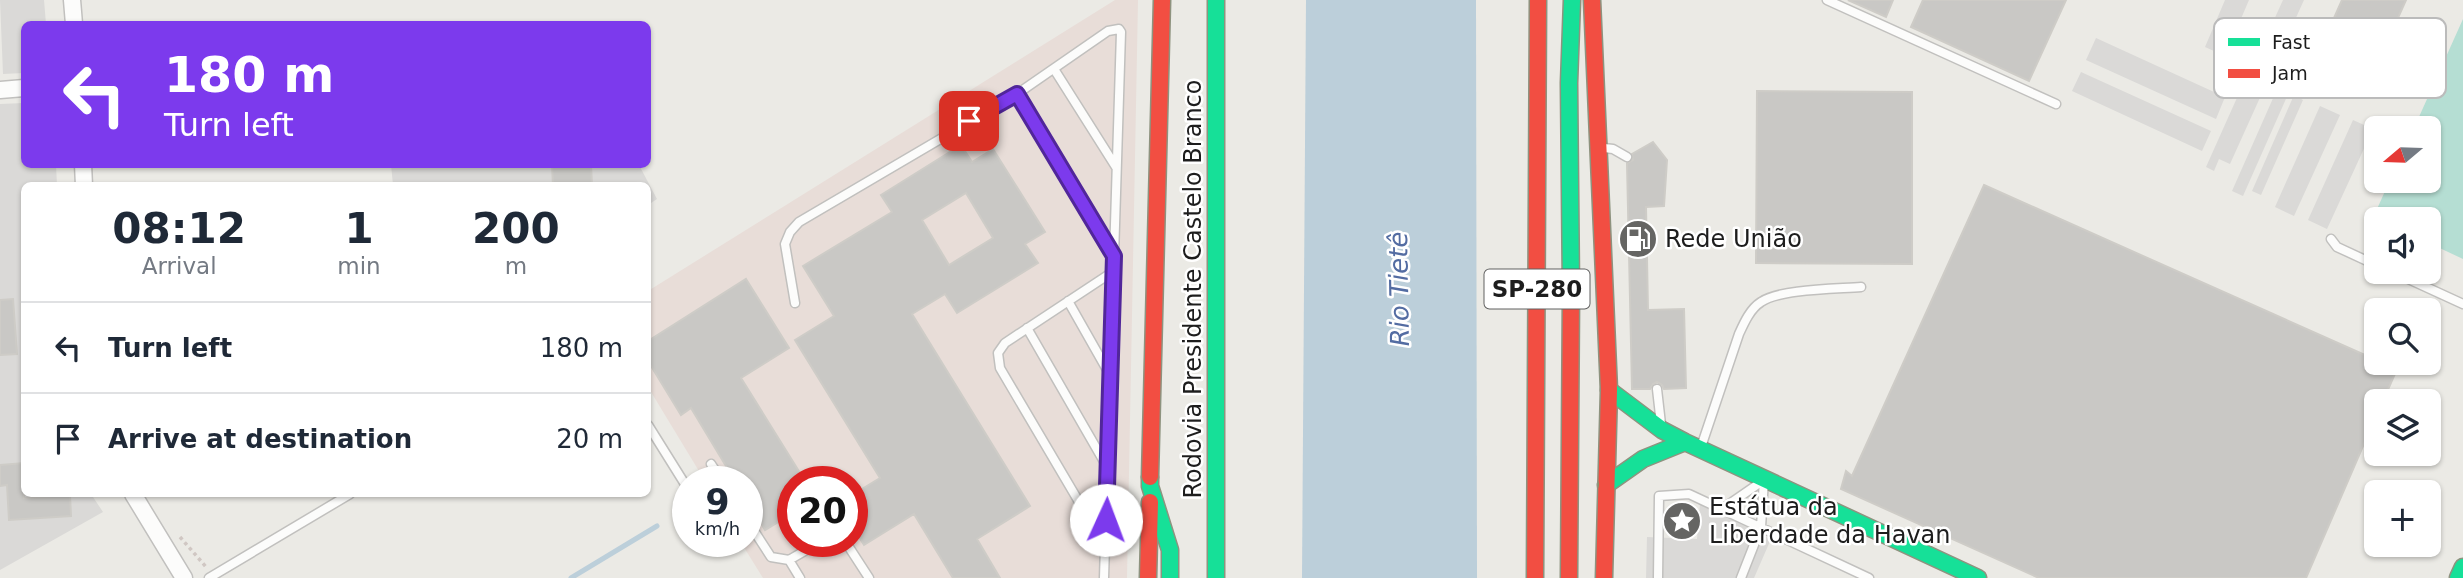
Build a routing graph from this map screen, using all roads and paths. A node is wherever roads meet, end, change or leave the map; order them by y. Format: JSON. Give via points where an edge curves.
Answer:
{"nodes":[{"id":1,"x":72,"y":0,"type":"edge"},
{"id":2,"x":1162,"y":0,"type":"edge"},
{"id":3,"x":1216,"y":0,"type":"edge"},
{"id":4,"x":1538,"y":0,"type":"edge"},
{"id":5,"x":1572,"y":0,"type":"edge"},
{"id":6,"x":1592,"y":0,"type":"edge"},
{"id":7,"x":1827,"y":0,"type":"edge"},
{"id":8,"x":74,"y":21,"type":"edge"},
{"id":9,"x":1054,"y":69,"type":"junction"},
{"id":10,"x":21,"y":88,"type":"edge"},
{"id":11,"x":0,"y":90,"type":"edge"},
{"id":12,"x":1017,"y":94,"type":"junction"},
{"id":13,"x":2056,"y":104,"type":"dead end"},
{"id":14,"x":1598,"y":147,"type":"junction"},
{"id":15,"x":1627,"y":157,"type":"dead end"},
{"id":16,"x":1117,"y":169,"type":"junction"},
{"id":17,"x":2331,"y":239,"type":"dead end"},
{"id":18,"x":1114,"y":256,"type":"junction"},
{"id":19,"x":2364,"y":259,"type":"edge"},
{"id":20,"x":1114,"y":271,"type":"junction"},
{"id":21,"x":2419,"y":284,"type":"edge"},
{"id":22,"x":1861,"y":287,"type":"dead end"},
{"id":23,"x":1068,"y":301,"type":"junction"},
{"id":24,"x":795,"y":303,"type":"dead end"},
{"id":25,"x":2463,"y":304,"type":"edge"},
{"id":26,"x":1027,"y":328,"type":"junction"},
{"id":27,"x":1110,"y":375,"type":"junction"},
{"id":28,"x":1657,"y":389,"type":"dead end"},
{"id":29,"x":1609,"y":390,"type":"junction"},
{"id":30,"x":651,"y":430,"type":"edge"},
{"id":31,"x":1662,"y":430,"type":"junction"},
{"id":32,"x":1685,"y":442,"type":"junction"},
{"id":33,"x":1700,"y":450,"type":"junction"},
{"id":34,"x":674,"y":466,"type":"edge"},
{"id":35,"x":1108,"y":468,"type":"junction"},
{"id":36,"x":1764,"y":481,"type":"junction"},
{"id":37,"x":1606,"y":485,"type":"junction"},
{"id":38,"x":1150,"y":486,"type":"junction"},
{"id":39,"x":136,"y":497,"type":"edge"},
{"id":40,"x":345,"y":497,"type":"edge"},
{"id":41,"x":1722,"y":509,"type":"junction"},
{"id":42,"x":1761,"y":527,"type":"junction"},
{"id":43,"x":763,"y":545,"type":"edge"},
{"id":44,"x":1105,"y":547,"type":"junction"},
{"id":45,"x":794,"y":557,"type":"edge"},
{"id":46,"x":855,"y":557,"type":"edge"},
{"id":47,"x":789,"y":560,"type":"junction"},
{"id":48,"x":2463,"y":567,"type":"edge"},
{"id":49,"x":184,"y":578,"type":"edge"},
{"id":50,"x":209,"y":578,"type":"edge"},
{"id":51,"x":800,"y":578,"type":"edge"},
{"id":52,"x":869,"y":578,"type":"edge"},
{"id":53,"x":1104,"y":578,"type":"edge"},
{"id":54,"x":1148,"y":578,"type":"edge"},
{"id":55,"x":1170,"y":578,"type":"edge"},
{"id":56,"x":1216,"y":578,"type":"edge"},
{"id":57,"x":1535,"y":578,"type":"edge"},
{"id":58,"x":1569,"y":578,"type":"edge"},
{"id":59,"x":1604,"y":578,"type":"edge"},
{"id":60,"x":1658,"y":578,"type":"edge"},
{"id":61,"x":1741,"y":578,"type":"edge"},
{"id":62,"x":1869,"y":578,"type":"edge"},
{"id":63,"x":1978,"y":578,"type":"edge"},
{"id":64,"x":2458,"y":578,"type":"edge"}],
"edges":[{"from":1,"to":8,"type":"street"},
{"from":2,"to":38,"type":"main road"},
{"from":3,"to":56,"type":"main road","name":"Rodovia Presidente Castelo Branco"},
{"from":4,"to":57,"type":"main road","number":"SP-280"},
{"from":5,"to":58,"type":"main road"},
{"from":6,"to":14,"type":"main road"},
{"from":7,"to":13,"type":"lane"},
{"from":9,"to":12,"type":"lane"},
{"from":9,"to":16,"type":"lane"},
{"from":9,"to":16,"type":"lane","via":[[1108,31],[1121,32]]},
{"from":10,"to":11,"type":"street"},
{"from":12,"to":18,"type":"lane"},
{"from":12,"to":24,"type":"lane","via":[[799,222],[785,244]]},
{"from":14,"to":15,"type":"lane"},
{"from":14,"to":29,"type":"main road"},
{"from":16,"to":18,"type":"lane"},
{"from":17,"to":19,"type":"lane","via":[[2337,247]]},
{"from":18,"to":20,"type":"lane"},
{"from":20,"to":23,"type":"lane"},
{"from":20,"to":27,"type":"lane"},
{"from":21,"to":25,"type":"lane"},
{"from":22,"to":33,"type":"lane","via":[[1773,295],[1758,303],[1739,334]]},
{"from":23,"to":26,"type":"lane"},
{"from":23,"to":27,"type":"lane"},
{"from":26,"to":35,"type":"lane"},
{"from":26,"to":44,"type":"lane","via":[[1005,342],[998,353],[1000,368]]},
{"from":27,"to":35,"type":"lane"},
{"from":28,"to":31,"type":"lane"},
{"from":29,"to":31,"type":"main road"},
{"from":29,"to":37,"type":"main road"},
{"from":30,"to":34,"type":"lane"},
{"from":31,"to":32,"type":"main road"},
{"from":32,"to":33,"type":"main road"},
{"from":32,"to":37,"type":"main road","via":[[1633,464]]},
{"from":33,"to":36,"type":"main road"},
{"from":35,"to":44,"type":"lane"},
{"from":36,"to":41,"type":"lane"},
{"from":36,"to":42,"type":"lane"},
{"from":36,"to":63,"type":"main road"},
{"from":37,"to":59,"type":"main road"},
{"from":38,"to":54,"type":"main road"},
{"from":38,"to":55,"type":"main road","via":[[1170,550]]},
{"from":39,"to":49,"type":"street"},
{"from":40,"to":50,"type":"lane"},
{"from":41,"to":42,"type":"lane"},
{"from":41,"to":60,"type":"lane","via":[[1689,494],[1658,496]]},
{"from":42,"to":61,"type":"lane"},
{"from":42,"to":62,"type":"lane"},
{"from":43,"to":47,"type":"lane","via":[[771,557]]},
{"from":44,"to":53,"type":"lane"},
{"from":45,"to":47,"type":"lane"},
{"from":46,"to":52,"type":"lane"},
{"from":47,"to":51,"type":"lane"},
{"from":48,"to":64,"type":"main road"}]}
